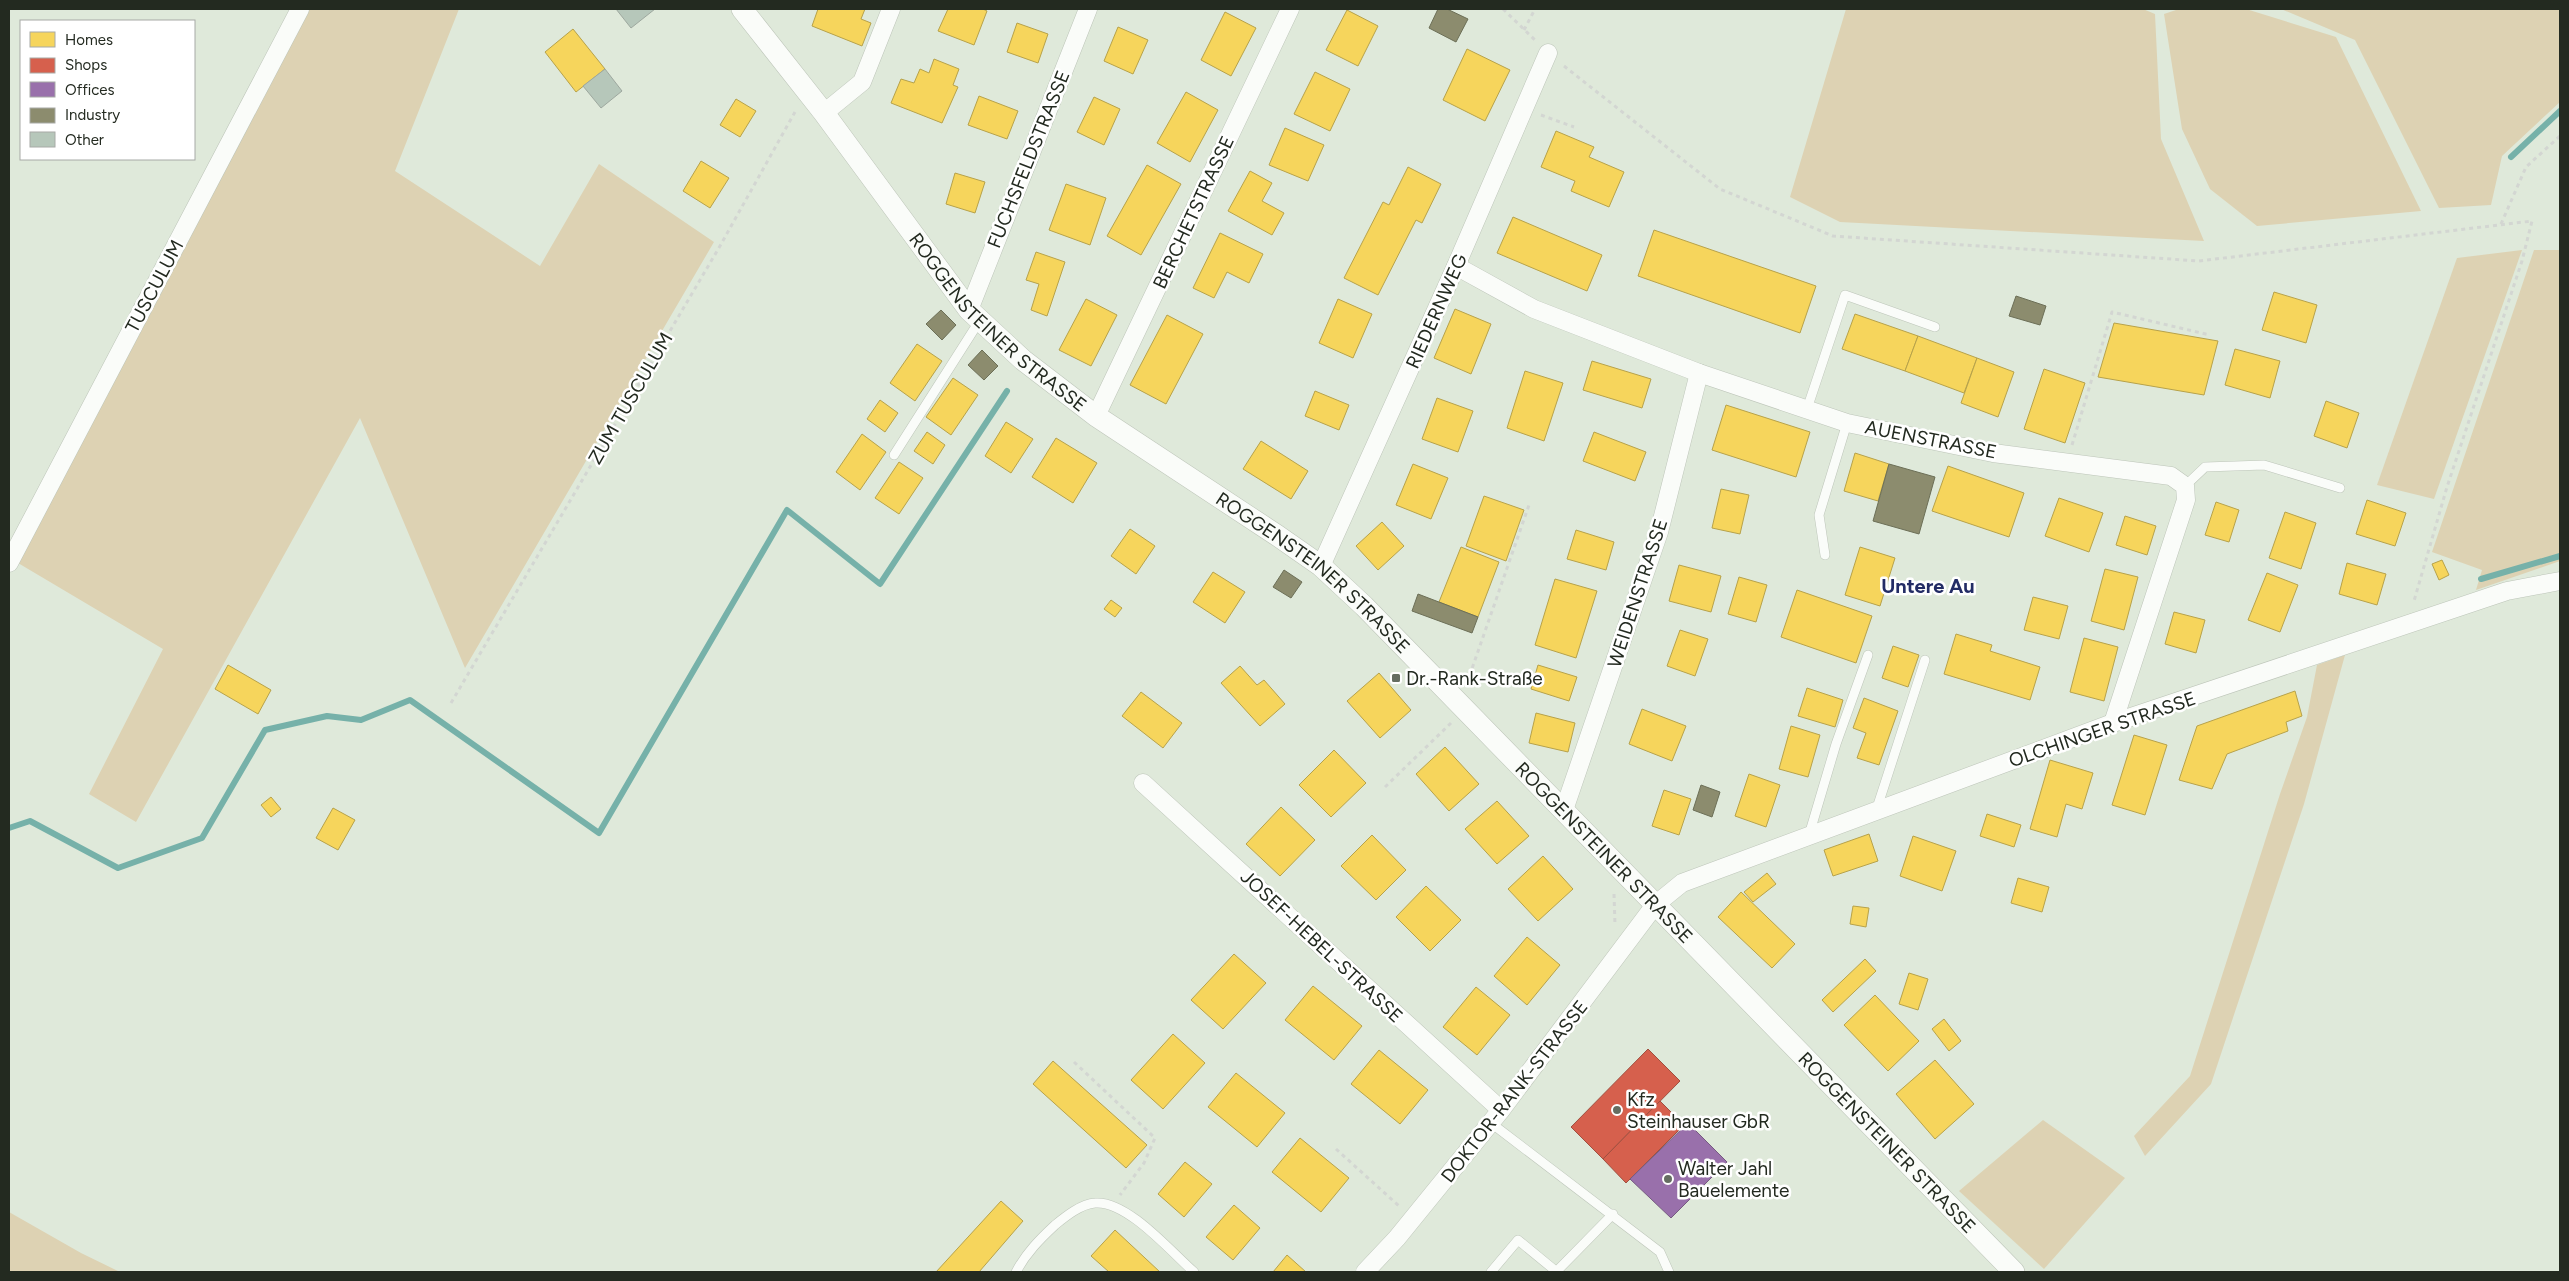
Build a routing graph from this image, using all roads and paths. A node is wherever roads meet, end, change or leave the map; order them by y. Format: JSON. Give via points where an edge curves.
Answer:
{"nodes":[{"id":1,"x":300,"y":9,"type":"edge"},
{"id":2,"x":742,"y":9,"type":"edge"},
{"id":3,"x":891,"y":9,"type":"edge"},
{"id":4,"x":1088,"y":9,"type":"edge"},
{"id":5,"x":1290,"y":9,"type":"edge"},
{"id":6,"x":1503,"y":9,"type":"edge"},
{"id":7,"x":1535,"y":9,"type":"edge"},
{"id":8,"x":1524,"y":30,"type":"junction"},
{"id":9,"x":1548,"y":54,"type":"junction"},
{"id":10,"x":808,"y":92,"type":"junction"},
{"id":11,"x":1524,"y":108,"type":"junction"},
{"id":12,"x":824,"y":113,"type":"junction"},
{"id":13,"x":1574,"y":127,"type":"dead end"},
{"id":14,"x":2560,"y":136,"type":"edge"},
{"id":15,"x":2501,"y":224,"type":"junction"},
{"id":16,"x":1456,"y":266,"type":"junction"},
{"id":17,"x":974,"y":315,"type":"junction"},
{"id":18,"x":1935,"y":327,"type":"dead end"},
{"id":19,"x":2210,"y":335,"type":"dead end"},
{"id":20,"x":1699,"y":373,"type":"junction"},
{"id":21,"x":1807,"y":409,"type":"junction"},
{"id":22,"x":1096,"y":416,"type":"junction"},
{"id":23,"x":1847,"y":423,"type":"junction"},
{"id":24,"x":894,"y":455,"type":"dead end"},
{"id":25,"x":2067,"y":463,"type":"junction"},
{"id":26,"x":2185,"y":486,"type":"junction"},
{"id":27,"x":2340,"y":488,"type":"dead end"},
{"id":28,"x":1529,"y":505,"type":"dead end"},
{"id":29,"x":1825,"y":556,"type":"dead end"},
{"id":30,"x":9,"y":563,"type":"edge"},
{"id":31,"x":1321,"y":566,"type":"junction"},
{"id":32,"x":2560,"y":581,"type":"edge"},
{"id":33,"x":2407,"y":625,"type":"junction"},
{"id":34,"x":1868,"y":655,"type":"dead end"},
{"id":35,"x":1925,"y":660,"type":"dead end"},
{"id":36,"x":451,"y":703,"type":"dead end"},
{"id":37,"x":1457,"y":711,"type":"junction"},
{"id":38,"x":2113,"y":723,"type":"junction"},
{"id":39,"x":1143,"y":783,"type":"dead end"},
{"id":40,"x":1385,"y":787,"type":"dead end"},
{"id":41,"x":1564,"y":810,"type":"junction"},
{"id":42,"x":1876,"y":811,"type":"junction"},
{"id":43,"x":1808,"y":835,"type":"junction"},
{"id":44,"x":1655,"y":905,"type":"junction"},
{"id":45,"x":1074,"y":1062,"type":"dead end"},
{"id":46,"x":1496,"y":1117,"type":"junction"},
{"id":47,"x":1336,"y":1150,"type":"dead end"},
{"id":48,"x":1112,"y":1205,"type":"junction"},
{"id":49,"x":1402,"y":1209,"type":"dead end"},
{"id":50,"x":1613,"y":1214,"type":"junction"},
{"id":51,"x":1016,"y":1272,"type":"edge"},
{"id":52,"x":1194,"y":1272,"type":"edge"},
{"id":53,"x":1365,"y":1272,"type":"edge"},
{"id":54,"x":1491,"y":1272,"type":"edge"},
{"id":55,"x":1556,"y":1272,"type":"edge"},
{"id":56,"x":1670,"y":1272,"type":"edge"},
{"id":57,"x":2014,"y":1272,"type":"edge"}],
"edges":[{"from":1,"to":30,"type":"street","name":"TUSCULUM"},
{"from":2,"to":10,"type":"street","name":"ROGGENSTEINER STRASSE"},
{"from":3,"to":12,"type":"street","via":[[862,82]]},
{"from":4,"to":17,"type":"street","name":"FUCHSFELDSTRASSE"},
{"from":5,"to":22,"type":"street","name":"BERCHETSTRASSE"},
{"from":6,"to":8,"type":"path"},
{"from":7,"to":8,"type":"path"},
{"from":8,"to":9,"type":"path"},
{"from":9,"to":11,"type":"street","name":"RIEDERNWEG"},
{"from":9,"to":15,"type":"path","via":[[1720,189],[1833,236],[2199,261]]},
{"from":10,"to":12,"type":"street","name":"ROGGENSTEINER STRASSE"},
{"from":10,"to":36,"type":"path","name":"ZUM TUSCULUM"},
{"from":11,"to":13,"type":"path"},
{"from":11,"to":16,"type":"street","name":"RIEDERNWEG"},
{"from":12,"to":17,"type":"street","name":"ROGGENSTEINER STRASSE"},
{"from":14,"to":15,"type":"path","via":[[2526,168]]},
{"from":15,"to":33,"type":"path","via":[[2532,221],[2522,261],[2447,486]]},
{"from":16,"to":20,"type":"street","name":"AUENSTRASSE","via":[[1534,309]]},
{"from":16,"to":31,"type":"street","name":"RIEDERNWEG"},
{"from":17,"to":22,"type":"street","name":"ROGGENSTEINER STRASSE","via":[[1023,360]]},
{"from":17,"to":24,"type":"lane"},
{"from":18,"to":21,"type":"lane","via":[[1845,295]]},
{"from":19,"to":25,"type":"path","via":[[2112,312]]},
{"from":20,"to":21,"type":"street","name":"AUENSTRASSE"},
{"from":20,"to":41,"type":"street","name":"WEIDENSTRASSE","via":[[1660,532]]},
{"from":21,"to":23,"type":"street","name":"AUENSTRASSE"},
{"from":22,"to":31,"type":"street","name":"ROGGENSTEINER STRASSE"},
{"from":23,"to":25,"type":"street","name":"AUENSTRASSE"},
{"from":23,"to":29,"type":"lane","via":[[1819,515]]},
{"from":25,"to":26,"type":"street","name":"AUENSTRASSE","via":[[2171,476]]},
{"from":26,"to":27,"type":"lane","via":[[2205,467],[2264,465]]},
{"from":26,"to":38,"type":"street","via":[[2186,500]]},
{"from":28,"to":37,"type":"path"},
{"from":31,"to":37,"type":"street","name":"ROGGENSTEINER STRASSE","via":[[1364,606]]},
{"from":32,"to":33,"type":"street","name":"OLCHINGER STRASSE","via":[[2508,591]]},
{"from":33,"to":38,"type":"street","name":"OLCHINGER STRASSE"},
{"from":34,"to":43,"type":"lane"},
{"from":35,"to":42,"type":"lane"},
{"from":37,"to":40,"type":"path"},
{"from":37,"to":41,"type":"street","name":"ROGGENSTEINER STRASSE"},
{"from":38,"to":42,"type":"street","name":"OLCHINGER STRASSE"},
{"from":39,"to":46,"type":"street","name":"JOSEF-HEBEL-STRASSE"},
{"from":41,"to":44,"type":"street","name":"ROGGENSTEINER STRASSE"},
{"from":42,"to":43,"type":"street","name":"OLCHINGER STRASSE"},
{"from":43,"to":44,"type":"street","name":"OLCHINGER STRASSE","via":[[1682,882]]},
{"from":44,"to":46,"type":"street","name":"DOKTOR-RANK-STRASSE"},
{"from":44,"to":57,"type":"street","name":"ROGGENSTEINER STRASSE"},
{"from":45,"to":48,"type":"path","via":[[1155,1138],[1144,1163]]},
{"from":46,"to":50,"type":"lane"},
{"from":46,"to":53,"type":"street","name":"DOKTOR-RANK-STRASSE"},
{"from":47,"to":49,"type":"path"},
{"from":48,"to":51,"type":"lane","via":[[1094,1202],[1068,1214],[1036,1242]]},
{"from":48,"to":52,"type":"lane","via":[[1129,1214]]},
{"from":50,"to":55,"type":"lane"},
{"from":50,"to":56,"type":"lane","via":[[1660,1252]]},
{"from":54,"to":55,"type":"lane","via":[[1518,1240]]}]}
